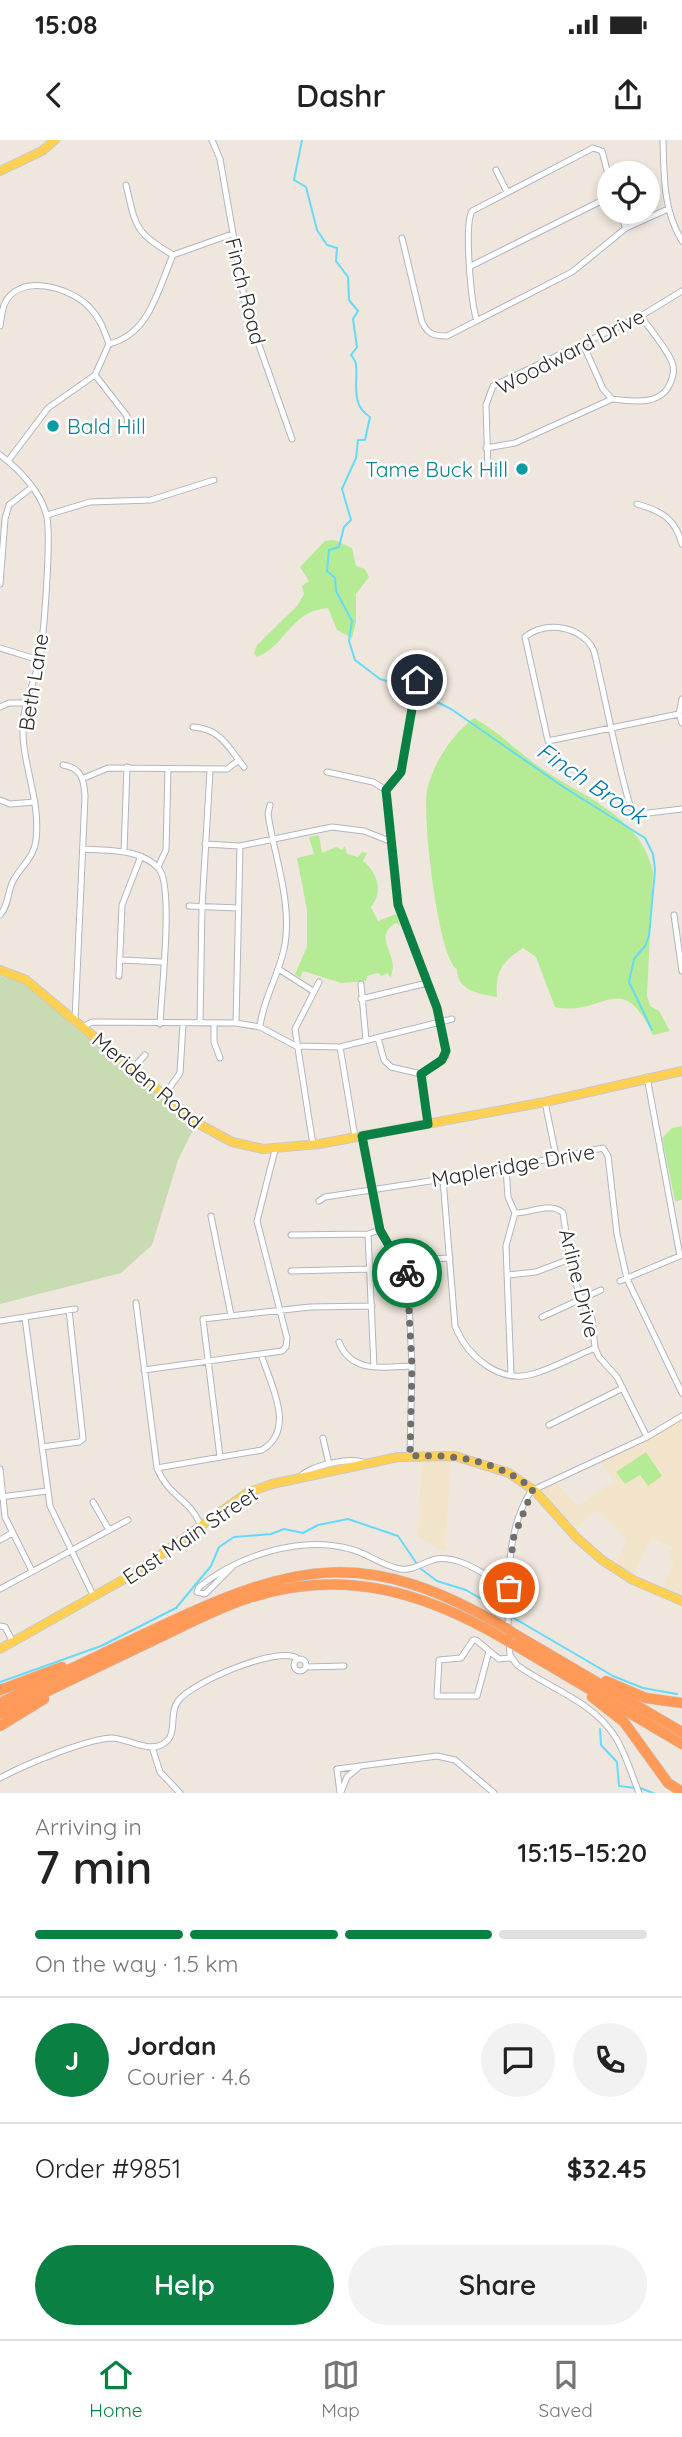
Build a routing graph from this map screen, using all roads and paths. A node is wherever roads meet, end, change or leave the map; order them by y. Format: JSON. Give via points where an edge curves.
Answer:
{"nodes":[{"id":1,"x":50,"y":140,"type":"edge"},
{"id":2,"x":55,"y":140,"type":"edge"},
{"id":3,"x":212,"y":140,"type":"edge"},
{"id":4,"x":663,"y":140,"type":"edge"},
{"id":5,"x":42,"y":150,"type":"junction"},
{"id":6,"x":603,"y":161,"type":"edge"},
{"id":7,"x":496,"y":170,"type":"dead end"},
{"id":8,"x":0,"y":171,"type":"edge"},
{"id":9,"x":127,"y":185,"type":"dead end"},
{"id":10,"x":508,"y":192,"type":"junction"},
{"id":11,"x":597,"y":203,"type":"edge"},
{"id":12,"x":668,"y":209,"type":"junction"},
{"id":13,"x":624,"y":224,"type":"edge"},
{"id":14,"x":626,"y":228,"type":"junction"},
{"id":15,"x":232,"y":234,"type":"junction"},
{"id":16,"x":402,"y":238,"type":"dead end"},
{"id":17,"x":682,"y":241,"type":"edge"},
{"id":18,"x":173,"y":255,"type":"junction"},
{"id":19,"x":471,"y":266,"type":"junction"},
{"id":20,"x":682,"y":291,"type":"edge"},
{"id":21,"x":641,"y":316,"type":"junction"},
{"id":22,"x":477,"y":321,"type":"junction"},
{"id":23,"x":0,"y":326,"type":"edge"},
{"id":24,"x":109,"y":344,"type":"junction"},
{"id":25,"x":583,"y":344,"type":"junction"},
{"id":26,"x":95,"y":375,"type":"junction"},
{"id":27,"x":612,"y":399,"type":"junction"},
{"id":28,"x":128,"y":425,"type":"dead end"},
{"id":29,"x":292,"y":439,"type":"dead end"},
{"id":30,"x":486,"y":448,"type":"junction"},
{"id":31,"x":0,"y":455,"type":"edge"},
{"id":32,"x":8,"y":461,"type":"junction"},
{"id":33,"x":488,"y":470,"type":"dead end"},
{"id":34,"x":214,"y":480,"type":"dead end"},
{"id":35,"x":31,"y":488,"type":"junction"},
{"id":36,"x":637,"y":504,"type":"dead end"},
{"id":37,"x":47,"y":515,"type":"junction"},
{"id":38,"x":682,"y":544,"type":"edge"},
{"id":39,"x":0,"y":584,"type":"edge"},
{"id":40,"x":0,"y":648,"type":"edge"},
{"id":41,"x":40,"y":660,"type":"junction"},
{"id":42,"x":417,"y":680,"type":"dead end"},
{"id":43,"x":682,"y":699,"type":"edge"},
{"id":44,"x":26,"y":703,"type":"junction"},
{"id":45,"x":0,"y":706,"type":"edge"},
{"id":46,"x":679,"y":714,"type":"junction"},
{"id":47,"x":682,"y":723,"type":"edge"},
{"id":48,"x":612,"y":725,"type":"junction"},
{"id":49,"x":192,"y":727,"type":"dead end"},
{"id":50,"x":239,"y":760,"type":"junction"},
{"id":51,"x":63,"y":765,"type":"dead end"},
{"id":52,"x":127,"y":767,"type":"junction"},
{"id":53,"x":244,"y":767,"type":"dead end"},
{"id":54,"x":168,"y":769,"type":"junction"},
{"id":55,"x":210,"y":771,"type":"junction"},
{"id":56,"x":327,"y":772,"type":"dead end"},
{"id":57,"x":84,"y":778,"type":"junction"},
{"id":58,"x":386,"y":790,"type":"junction"},
{"id":59,"x":0,"y":800,"type":"edge"},
{"id":60,"x":36,"y":802,"type":"junction"},
{"id":61,"x":270,"y":805,"type":"dead end"},
{"id":62,"x":682,"y":809,"type":"edge"},
{"id":63,"x":272,"y":840,"type":"junction"},
{"id":64,"x":392,"y":842,"type":"junction"},
{"id":65,"x":205,"y":844,"type":"junction"},
{"id":66,"x":240,"y":846,"type":"junction"},
{"id":67,"x":83,"y":849,"type":"junction"},
{"id":68,"x":124,"y":852,"type":"junction"},
{"id":69,"x":141,"y":856,"type":"junction"},
{"id":70,"x":158,"y":867,"type":"junction"},
{"id":71,"x":189,"y":906,"type":"dead end"},
{"id":72,"x":202,"y":907,"type":"junction"},
{"id":73,"x":238,"y":908,"type":"junction"},
{"id":74,"x":0,"y":915,"type":"edge"},
{"id":75,"x":674,"y":915,"type":"dead end"},
{"id":76,"x":121,"y":960,"type":"junction"},
{"id":77,"x":163,"y":962,"type":"junction"},
{"id":78,"x":0,"y":970,"type":"edge"},
{"id":79,"x":280,"y":971,"type":"junction"},
{"id":80,"x":682,"y":971,"type":"edge"},
{"id":81,"x":119,"y":976,"type":"dead end"},
{"id":82,"x":319,"y":982,"type":"dead end"},
{"id":83,"x":427,"y":983,"type":"junction"},
{"id":84,"x":361,"y":984,"type":"dead end"},
{"id":85,"x":313,"y":991,"type":"junction"},
{"id":86,"x":361,"y":999,"type":"junction"},
{"id":87,"x":452,"y":1019,"type":"dead end"},
{"id":88,"x":75,"y":1020,"type":"junction"},
{"id":89,"x":440,"y":1021,"type":"junction"},
{"id":90,"x":200,"y":1023,"type":"junction"},
{"id":91,"x":214,"y":1023,"type":"junction"},
{"id":92,"x":236,"y":1023,"type":"junction"},
{"id":93,"x":160,"y":1024,"type":"junction"},
{"id":94,"x":183,"y":1024,"type":"junction"},
{"id":95,"x":83,"y":1027,"type":"junction"},
{"id":96,"x":260,"y":1027,"type":"junction"},
{"id":97,"x":378,"y":1038,"type":"junction"},
{"id":98,"x":366,"y":1040,"type":"junction"},
{"id":99,"x":296,"y":1046,"type":"junction"},
{"id":100,"x":340,"y":1047,"type":"junction"},
{"id":101,"x":145,"y":1055,"type":"dead end"},
{"id":102,"x":220,"y":1058,"type":"dead end"},
{"id":103,"x":132,"y":1069,"type":"junction"},
{"id":104,"x":682,"y":1071,"type":"edge"},
{"id":105,"x":421,"y":1074,"type":"junction"},
{"id":106,"x":647,"y":1077,"type":"junction"},
{"id":107,"x":163,"y":1097,"type":"junction"},
{"id":108,"x":545,"y":1102,"type":"junction"},
{"id":109,"x":428,"y":1124,"type":"junction"},
{"id":110,"x":358,"y":1137,"type":"junction"},
{"id":111,"x":313,"y":1145,"type":"junction"},
{"id":112,"x":275,"y":1150,"type":"junction"},
{"id":113,"x":555,"y":1156,"type":"junction"},
{"id":114,"x":506,"y":1168,"type":"junction"},
{"id":115,"x":443,"y":1179,"type":"junction"},
{"id":116,"x":372,"y":1190,"type":"junction"},
{"id":117,"x":318,"y":1202,"type":"dead end"},
{"id":118,"x":515,"y":1213,"type":"junction"},
{"id":119,"x":211,"y":1216,"type":"dead end"},
{"id":120,"x":380,"y":1230,"type":"junction"},
{"id":121,"x":368,"y":1234,"type":"junction"},
{"id":122,"x":291,"y":1235,"type":"dead end"},
{"id":123,"x":681,"y":1256,"type":"edge"},
{"id":124,"x":450,"y":1258,"type":"junction"},
{"id":125,"x":570,"y":1259,"type":"junction"},
{"id":126,"x":407,"y":1260,"type":"junction"},
{"id":127,"x":370,"y":1269,"type":"junction"},
{"id":128,"x":291,"y":1271,"type":"dead end"},
{"id":129,"x":507,"y":1275,"type":"junction"},
{"id":130,"x":627,"y":1279,"type":"junction"},
{"id":131,"x":620,"y":1282,"type":"dead end"},
{"id":132,"x":601,"y":1290,"type":"dead end"},
{"id":133,"x":580,"y":1298,"type":"junction"},
{"id":134,"x":136,"y":1303,"type":"dead end"},
{"id":135,"x":372,"y":1306,"type":"junction"},
{"id":136,"x":279,"y":1312,"type":"junction"},
{"id":137,"x":231,"y":1315,"type":"junction"},
{"id":138,"x":542,"y":1317,"type":"dead end"},
{"id":139,"x":25,"y":1318,"type":"junction"},
{"id":140,"x":0,"y":1321,"type":"edge"},
{"id":141,"x":339,"y":1342,"type":"dead end"},
{"id":142,"x":595,"y":1348,"type":"junction"},
{"id":143,"x":261,"y":1354,"type":"junction"},
{"id":144,"x":207,"y":1361,"type":"junction"},
{"id":145,"x":412,"y":1366,"type":"junction"},
{"id":146,"x":374,"y":1367,"type":"junction"},
{"id":147,"x":144,"y":1370,"type":"junction"},
{"id":148,"x":511,"y":1374,"type":"junction"},
{"id":149,"x":624,"y":1388,"type":"junction"},
{"id":150,"x":682,"y":1393,"type":"edge"},
{"id":151,"x":682,"y":1416,"type":"edge"},
{"id":152,"x":549,"y":1424,"type":"dead end"},
{"id":153,"x":648,"y":1437,"type":"junction"},
{"id":154,"x":323,"y":1438,"type":"dead end"},
{"id":155,"x":42,"y":1447,"type":"junction"},
{"id":156,"x":410,"y":1456,"type":"junction"},
{"id":157,"x":220,"y":1457,"type":"junction"},
{"id":158,"x":363,"y":1462,"type":"junction"},
{"id":159,"x":329,"y":1464,"type":"junction"},
{"id":160,"x":157,"y":1468,"type":"junction"},
{"id":161,"x":0,"y":1469,"type":"edge"},
{"id":162,"x":299,"y":1479,"type":"junction"},
{"id":163,"x":533,"y":1489,"type":"junction"},
{"id":164,"x":47,"y":1491,"type":"junction"},
{"id":165,"x":1,"y":1496,"type":"edge"},
{"id":166,"x":93,"y":1502,"type":"dead end"},
{"id":167,"x":128,"y":1520,"type":"dead end"},
{"id":168,"x":201,"y":1526,"type":"junction"},
{"id":169,"x":109,"y":1530,"type":"junction"},
{"id":170,"x":12,"y":1533,"type":"junction"},
{"id":171,"x":0,"y":1540,"type":"edge"},
{"id":172,"x":70,"y":1551,"type":"junction"},
{"id":173,"x":232,"y":1567,"type":"junction"},
{"id":174,"x":32,"y":1571,"type":"junction"},
{"id":175,"x":509,"y":1588,"type":"junction"},
{"id":176,"x":0,"y":1589,"type":"edge"},
{"id":177,"x":94,"y":1597,"type":"junction"},
{"id":178,"x":682,"y":1601,"type":"edge"},
{"id":179,"x":0,"y":1626,"type":"edge"},
{"id":180,"x":509,"y":1629,"type":"junction"},
{"id":181,"x":13,"y":1642,"type":"junction"},
{"id":182,"x":0,"y":1649,"type":"edge"},
{"id":183,"x":489,"y":1651,"type":"junction"},
{"id":184,"x":511,"y":1658,"type":"junction"},
{"id":185,"x":298,"y":1659,"type":"junction"},
{"id":186,"x":93,"y":1664,"type":"junction"},
{"id":187,"x":558,"y":1665,"type":"junction"},
{"id":188,"x":344,"y":1666,"type":"dead end"},
{"id":189,"x":306,"y":1667,"type":"junction"},
{"id":190,"x":0,"y":1690,"type":"edge"},
{"id":191,"x":0,"y":1703,"type":"edge"},
{"id":192,"x":682,"y":1703,"type":"edge"},
{"id":193,"x":0,"y":1714,"type":"edge"},
{"id":194,"x":0,"y":1726,"type":"edge"},
{"id":195,"x":682,"y":1732,"type":"edge"},
{"id":196,"x":682,"y":1744,"type":"edge"},
{"id":197,"x":152,"y":1747,"type":"junction"},
{"id":198,"x":362,"y":1766,"type":"junction"},
{"id":199,"x":0,"y":1778,"type":"edge"},
{"id":200,"x":682,"y":1792,"type":"edge"},
{"id":201,"x":180,"y":1793,"type":"edge"},
{"id":202,"x":340,"y":1793,"type":"edge"},
{"id":203,"x":494,"y":1793,"type":"edge"},
{"id":204,"x":639,"y":1793,"type":"edge"}],
"edges":[{"from":1,"to":5,"type":"street"},
{"from":2,"to":5,"type":"main road"},
{"from":3,"to":15,"type":"street","name":"Finch Road","via":[[220,159]]},
{"from":4,"to":12,"type":"street"},
{"from":5,"to":8,"type":"main road"},
{"from":6,"to":10,"type":"street","via":[[599,148],[593,148]]},
{"from":7,"to":10,"type":"street"},
{"from":9,"to":18,"type":"street","via":[[137,229]]},
{"from":10,"to":19,"type":"street","via":[[472,211],[468,218]]},
{"from":11,"to":19,"type":"street"},
{"from":12,"to":14,"type":"street"},
{"from":12,"to":17,"type":"street"},
{"from":13,"to":14,"type":"street"},
{"from":14,"to":22,"type":"street","via":[[572,272]]},
{"from":15,"to":18,"type":"street"},
{"from":15,"to":29,"type":"street","name":"Finch Road","via":[[246,308]]},
{"from":16,"to":22,"type":"street","via":[[427,332],[447,336]]},
{"from":18,"to":24,"type":"street","via":[[134,334]]},
{"from":19,"to":22,"type":"street"},
{"from":20,"to":21,"type":"street","name":"Woodward Drive"},
{"from":21,"to":25,"type":"street","name":"Woodward Drive"},
{"from":21,"to":27,"type":"street","via":[[672,362],[670,388],[662,397],[648,401]]},
{"from":23,"to":24,"type":"street","via":[[5,303],[18,289],[44,285],[69,292],[88,305],[102,323]]},
{"from":24,"to":26,"type":"street"},
{"from":25,"to":27,"type":"street"},
{"from":25,"to":30,"type":"street","name":"Woodward Drive","via":[[493,387],[487,395]]},
{"from":26,"to":28,"type":"street","via":[[128,416]]},
{"from":26,"to":32,"type":"street","via":[[48,408]]},
{"from":27,"to":30,"type":"street","via":[[515,443]]},
{"from":30,"to":33,"type":"street","name":"Woodward Drive"},
{"from":31,"to":32,"type":"street"},
{"from":32,"to":35,"type":"street"},
{"from":34,"to":37,"type":"street","via":[[151,499],[90,502]]},
{"from":35,"to":37,"type":"street"},
{"from":35,"to":39,"type":"street","via":[[9,505]]},
{"from":36,"to":38,"type":"street","via":[[661,511],[672,520]]},
{"from":37,"to":41,"type":"street","name":"Beth Lane"},
{"from":40,"to":41,"type":"street"},
{"from":41,"to":44,"type":"street","name":"Beth Lane"},
{"from":42,"to":58,"type":"street","via":[[401,772]]},
{"from":43,"to":46,"type":"street"},
{"from":44,"to":45,"type":"street"},
{"from":44,"to":60,"type":"street","name":"Beth Lane","via":[[23,737]]},
{"from":46,"to":47,"type":"street"},
{"from":46,"to":48,"type":"street"},
{"from":48,"to":48,"type":"street","via":[[590,641],[571,629],[528,634],[525,642],[548,741]]},
{"from":48,"to":62,"type":"street","via":[[630,805],[640,814]]},
{"from":49,"to":50,"type":"street","via":[[215,732]]},
{"from":50,"to":53,"type":"street"},
{"from":50,"to":55,"type":"street","via":[[227,769]]},
{"from":51,"to":57,"type":"street"},
{"from":52,"to":54,"type":"street"},
{"from":52,"to":57,"type":"street","via":[[108,768]]},
{"from":52,"to":68,"type":"street"},
{"from":54,"to":55,"type":"street"},
{"from":54,"to":70,"type":"street","via":[[166,850]]},
{"from":55,"to":65,"type":"street"},
{"from":56,"to":58,"type":"street","via":[[373,782]]},
{"from":57,"to":67,"type":"street"},
{"from":58,"to":64,"type":"street"},
{"from":59,"to":60,"type":"street"},
{"from":60,"to":74,"type":"street","name":"Beth Lane","via":[[34,850],[12,882]]},
{"from":61,"to":63,"type":"street"},
{"from":63,"to":64,"type":"street","via":[[344,828]]},
{"from":63,"to":66,"type":"street"},
{"from":63,"to":79,"type":"street","via":[[287,928]]},
{"from":64,"to":83,"type":"street","via":[[398,905]]},
{"from":65,"to":66,"type":"street"},
{"from":65,"to":72,"type":"street"},
{"from":66,"to":73,"type":"street"},
{"from":67,"to":68,"type":"street"},
{"from":67,"to":88,"type":"street"},
{"from":68,"to":69,"type":"street"},
{"from":69,"to":70,"type":"street"},
{"from":69,"to":76,"type":"street","via":[[122,905]]},
{"from":70,"to":77,"type":"street","via":[[167,898]]},
{"from":71,"to":72,"type":"street"},
{"from":72,"to":73,"type":"street"},
{"from":72,"to":90,"type":"street"},
{"from":73,"to":92,"type":"street"},
{"from":75,"to":80,"type":"street"},
{"from":76,"to":77,"type":"street"},
{"from":76,"to":81,"type":"street"},
{"from":77,"to":93,"type":"street"},
{"from":78,"to":88,"type":"main road","name":"Meriden Road","via":[[26,980]]},
{"from":79,"to":85,"type":"street"},
{"from":79,"to":96,"type":"street","via":[[262,1007]]},
{"from":82,"to":85,"type":"street"},
{"from":83,"to":86,"type":"street"},
{"from":83,"to":89,"type":"street"},
{"from":84,"to":86,"type":"street"},
{"from":85,"to":99,"type":"street","via":[[295,1029]]},
{"from":86,"to":98,"type":"street"},
{"from":87,"to":89,"type":"street"},
{"from":88,"to":95,"type":"main road","name":"Meriden Road"},
{"from":89,"to":97,"type":"street"},
{"from":89,"to":105,"type":"street","via":[[446,1056]]},
{"from":90,"to":91,"type":"street"},
{"from":90,"to":94,"type":"street"},
{"from":91,"to":92,"type":"street"},
{"from":91,"to":102,"type":"street"},
{"from":92,"to":96,"type":"street"},
{"from":93,"to":94,"type":"street"},
{"from":93,"to":95,"type":"street","via":[[92,1022]]},
{"from":94,"to":107,"type":"street","via":[[180,1073]]},
{"from":95,"to":103,"type":"main road","name":"Meriden Road"},
{"from":96,"to":99,"type":"street"},
{"from":97,"to":98,"type":"street"},
{"from":97,"to":105,"type":"street","via":[[386,1064]]},
{"from":98,"to":100,"type":"street"},
{"from":99,"to":100,"type":"street"},
{"from":99,"to":111,"type":"street"},
{"from":100,"to":110,"type":"street"},
{"from":101,"to":103,"type":"street"},
{"from":103,"to":107,"type":"main road","name":"Meriden Road"},
{"from":104,"to":106,"type":"main road","name":"Meriden Road"},
{"from":105,"to":109,"type":"street"},
{"from":106,"to":108,"type":"main road","name":"Meriden Road"},
{"from":106,"to":123,"type":"street"},
{"from":107,"to":112,"type":"main road","name":"Meriden Road","via":[[227,1140]]},
{"from":108,"to":109,"type":"main road","name":"Meriden Road"},
{"from":108,"to":113,"type":"street"},
{"from":109,"to":110,"type":"main road","name":"Meriden Road"},
{"from":110,"to":111,"type":"main road","name":"Meriden Road"},
{"from":110,"to":116,"type":"street"},
{"from":111,"to":112,"type":"main road","name":"Meriden Road"},
{"from":112,"to":136,"type":"street","via":[[257,1221]]},
{"from":113,"to":114,"type":"street","name":"Mapleridge Drive"},
{"from":113,"to":130,"type":"street","name":"Mapleridge Drive","via":[[596,1148],[608,1153]]},
{"from":114,"to":115,"type":"street","name":"Mapleridge Drive"},
{"from":114,"to":118,"type":"street","via":[[508,1197]]},
{"from":115,"to":116,"type":"street","name":"Mapleridge Drive"},
{"from":115,"to":124,"type":"street"},
{"from":116,"to":117,"type":"street","name":"Mapleridge Drive"},
{"from":116,"to":120,"type":"street"},
{"from":118,"to":125,"type":"street","name":"Arline Drive","via":[[558,1208],[563,1213]]},
{"from":118,"to":129,"type":"street","via":[[506,1246]]},
{"from":119,"to":137,"type":"street"},
{"from":120,"to":121,"type":"street"},
{"from":120,"to":126,"type":"street"},
{"from":121,"to":122,"type":"street"},
{"from":121,"to":127,"type":"street"},
{"from":123,"to":130,"type":"street"},
{"from":124,"to":126,"type":"street"},
{"from":124,"to":148,"type":"street","via":[[460,1338],[489,1369]]},
{"from":125,"to":129,"type":"street","via":[[536,1272]]},
{"from":125,"to":133,"type":"street","name":"Arline Drive"},
{"from":126,"to":145,"type":"street"},
{"from":127,"to":128,"type":"street"},
{"from":127,"to":135,"type":"street"},
{"from":129,"to":148,"type":"street"},
{"from":130,"to":131,"type":"street"},
{"from":130,"to":150,"type":"street","name":"Mapleridge Drive"},
{"from":132,"to":133,"type":"street"},
{"from":133,"to":138,"type":"street"},
{"from":133,"to":142,"type":"street","name":"Arline Drive","via":[[592,1319]]},
{"from":134,"to":147,"type":"street"},
{"from":135,"to":136,"type":"street"},
{"from":135,"to":146,"type":"street"},
{"from":136,"to":137,"type":"street"},
{"from":136,"to":143,"type":"street","via":[[286,1347]]},
{"from":137,"to":144,"type":"street","via":[[203,1319]]},
{"from":139,"to":140,"type":"street"},
{"from":139,"to":155,"type":"street"},
{"from":139,"to":155,"type":"street","via":[[72,1310],[83,1439]]},
{"from":141,"to":146,"type":"street","via":[[347,1358]]},
{"from":142,"to":148,"type":"street","via":[[532,1375]]},
{"from":142,"to":149,"type":"street","name":"Arline Drive"},
{"from":143,"to":144,"type":"street"},
{"from":143,"to":157,"type":"street","via":[[281,1413],[277,1435],[262,1450]]},
{"from":144,"to":147,"type":"street"},
{"from":144,"to":157,"type":"street"},
{"from":145,"to":146,"type":"street"},
{"from":145,"to":156,"type":"street"},
{"from":147,"to":160,"type":"street"},
{"from":149,"to":152,"type":"street"},
{"from":149,"to":153,"type":"street","name":"Arline Drive"},
{"from":151,"to":153,"type":"street"},
{"from":153,"to":163,"type":"street"},
{"from":154,"to":159,"type":"street"},
{"from":155,"to":164,"type":"street"},
{"from":156,"to":158,"type":"main road","name":"East Main Street"},
{"from":156,"to":163,"type":"main road","name":"East Main Street","via":[[473,1459]]},
{"from":157,"to":160,"type":"street"},
{"from":158,"to":159,"type":"street"},
{"from":158,"to":162,"type":"main road","name":"East Main Street"},
{"from":159,"to":162,"type":"street","via":[[304,1472]]},
{"from":160,"to":168,"type":"street","via":[[164,1486],[187,1503]]},
{"from":161,"to":165,"type":"street"},
{"from":162,"to":168,"type":"main road","name":"East Main Street","via":[[252,1490]]},
{"from":163,"to":175,"type":"street","via":[[513,1539]]},
{"from":163,"to":178,"type":"main road","name":"East Main Street","via":[[601,1560]]},
{"from":164,"to":165,"type":"street"},
{"from":164,"to":172,"type":"street","via":[[54,1520]]},
{"from":165,"to":170,"type":"street"},
{"from":166,"to":169,"type":"street"},
{"from":167,"to":169,"type":"street"},
{"from":168,"to":177,"type":"main road","name":"East Main Street"},
{"from":169,"to":172,"type":"street"},
{"from":170,"to":171,"type":"street"},
{"from":170,"to":174,"type":"street"},
{"from":172,"to":174,"type":"street"},
{"from":172,"to":177,"type":"street"},
{"from":173,"to":173,"type":"street","via":[[197,1588],[199,1594],[205,1594]]},
{"from":173,"to":175,"type":"street","via":[[277,1549],[327,1545],[352,1549],[398,1569],[437,1559],[454,1560]]},
{"from":174,"to":176,"type":"street"},
{"from":175,"to":180,"type":"street"},
{"from":177,"to":181,"type":"main road","name":"East Main Street"},
{"from":179,"to":181,"type":"street"},
{"from":180,"to":184,"type":"street"},
{"from":180,"to":186,"type":"highway","via":[[414,1583],[362,1574],[311,1574],[234,1592]]},
{"from":180,"to":187,"type":"highway"},
{"from":181,"to":182,"type":"main road","name":"East Main Street"},
{"from":183,"to":183,"type":"street","via":[[477,1696],[437,1696],[439,1660],[461,1658],[476,1640]]},
{"from":183,"to":184,"type":"street","via":[[502,1660]]},
{"from":184,"to":204,"type":"street","via":[[603,1721],[620,1745]]},
{"from":185,"to":189,"type":"street","via":[[306,1661]]},
{"from":185,"to":189,"type":"street","via":[[296,1669]]},
{"from":185,"to":197,"type":"street","via":[[281,1654],[233,1668],[190,1690],[173,1708],[171,1736]]},
{"from":186,"to":190,"type":"highway"},
{"from":186,"to":191,"type":"highway"},
{"from":186,"to":193,"type":"highway"},
{"from":186,"to":194,"type":"highway"},
{"from":187,"to":192,"type":"highway","via":[[573,1663],[638,1696]]},
{"from":187,"to":195,"type":"highway"},
{"from":187,"to":196,"type":"highway"},
{"from":187,"to":200,"type":"highway","via":[[562,1677],[624,1722],[668,1783]]},
{"from":188,"to":189,"type":"street"},
{"from":197,"to":199,"type":"street","via":[[112,1738],[36,1760]]},
{"from":197,"to":201,"type":"street","via":[[160,1772]]},
{"from":198,"to":202,"type":"street","via":[[347,1777]]},
{"from":198,"to":202,"type":"street","via":[[337,1769]]},
{"from":198,"to":203,"type":"street","via":[[436,1756],[455,1760]]}]}
